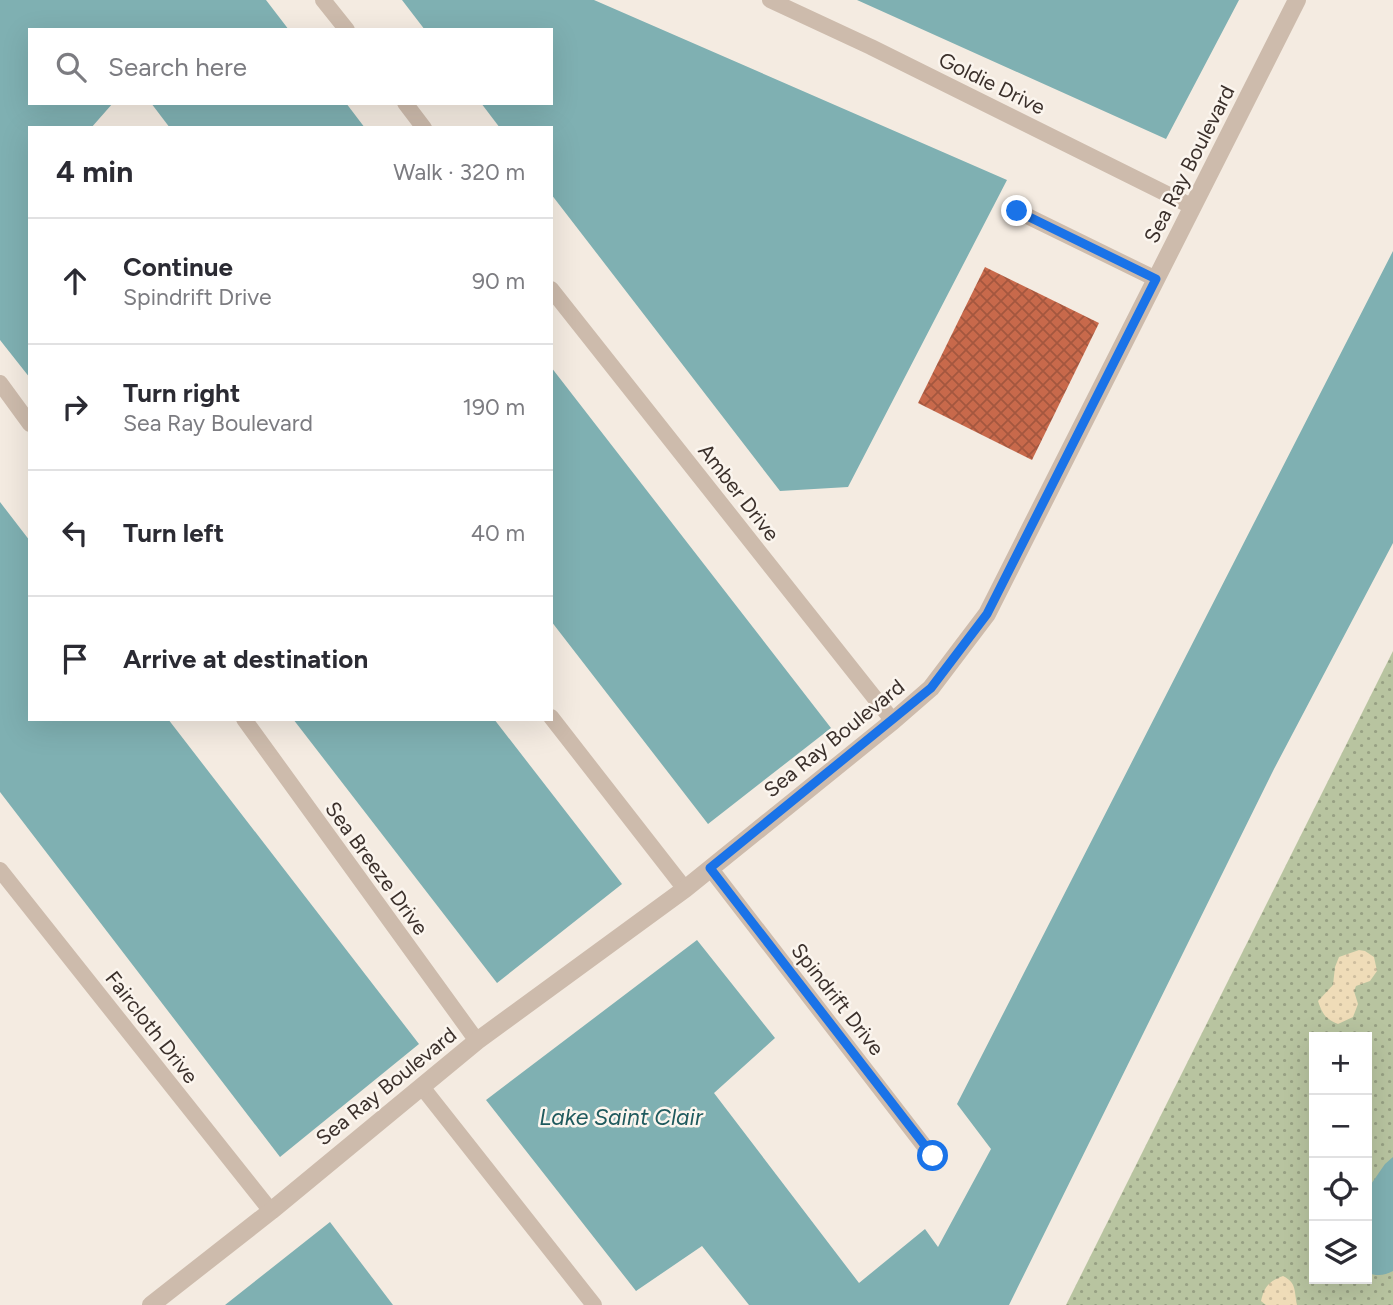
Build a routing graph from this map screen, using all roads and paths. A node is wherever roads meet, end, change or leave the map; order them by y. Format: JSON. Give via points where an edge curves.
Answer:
{"nodes":[{"id":1,"x":323,"y":0,"type":"edge"},
{"id":2,"x":770,"y":0,"type":"edge"},
{"id":3,"x":1297,"y":0,"type":"edge"},
{"id":4,"x":345,"y":28,"type":"edge"},
{"id":5,"x":407,"y":105,"type":"edge"},
{"id":6,"x":422,"y":126,"type":"edge"},
{"id":7,"x":1193,"y":207,"type":"junction"},
{"id":8,"x":1017,"y":211,"type":"dead end"},
{"id":9,"x":1156,"y":279,"type":"junction"},
{"id":10,"x":553,"y":292,"type":"edge"},
{"id":11,"x":0,"y":383,"type":"edge"},
{"id":12,"x":28,"y":421,"type":"edge"},
{"id":13,"x":553,"y":720,"type":"edge"},
{"id":14,"x":245,"y":721,"type":"edge"},
{"id":15,"x":893,"y":721,"type":"junction"},
{"id":16,"x":710,"y":868,"type":"junction"},
{"id":17,"x":0,"y":870,"type":"edge"},
{"id":18,"x":685,"y":889,"type":"junction"},
{"id":19,"x":477,"y":1041,"type":"junction"},
{"id":20,"x":422,"y":1087,"type":"junction"},
{"id":21,"x":933,"y":1156,"type":"dead end"},
{"id":22,"x":271,"y":1211,"type":"junction"},
{"id":23,"x":151,"y":1305,"type":"edge"},
{"id":24,"x":594,"y":1305,"type":"edge"}],
"edges":[{"from":1,"to":4,"type":"lane"},
{"from":2,"to":7,"type":"lane","name":"Goldie Drive"},
{"from":3,"to":7,"type":"street","name":"Sea Ray Boulevard"},
{"from":5,"to":6,"type":"lane"},
{"from":7,"to":9,"type":"street","name":"Sea Ray Boulevard"},
{"from":8,"to":9,"type":"lane"},
{"from":9,"to":15,"type":"street","name":"Sea Ray Boulevard","via":[[987,614],[931,688]]},
{"from":10,"to":15,"type":"lane","name":"Amber Drive"},
{"from":11,"to":12,"type":"lane"},
{"from":13,"to":18,"type":"lane"},
{"from":14,"to":19,"type":"lane","name":"Sea Breeze Drive"},
{"from":15,"to":16,"type":"street","name":"Sea Ray Boulevard"},
{"from":16,"to":18,"type":"street","name":"Sea Ray Boulevard"},
{"from":16,"to":21,"type":"lane","name":"Spindrift Drive"},
{"from":17,"to":22,"type":"lane","name":"Faircloth Drive"},
{"from":18,"to":19,"type":"street","name":"Sea Ray Boulevard"},
{"from":19,"to":20,"type":"street","name":"Sea Ray Boulevard"},
{"from":20,"to":22,"type":"street","name":"Sea Ray Boulevard"},
{"from":20,"to":24,"type":"lane"},
{"from":22,"to":23,"type":"street","name":"Sea Ray Boulevard"}]}
